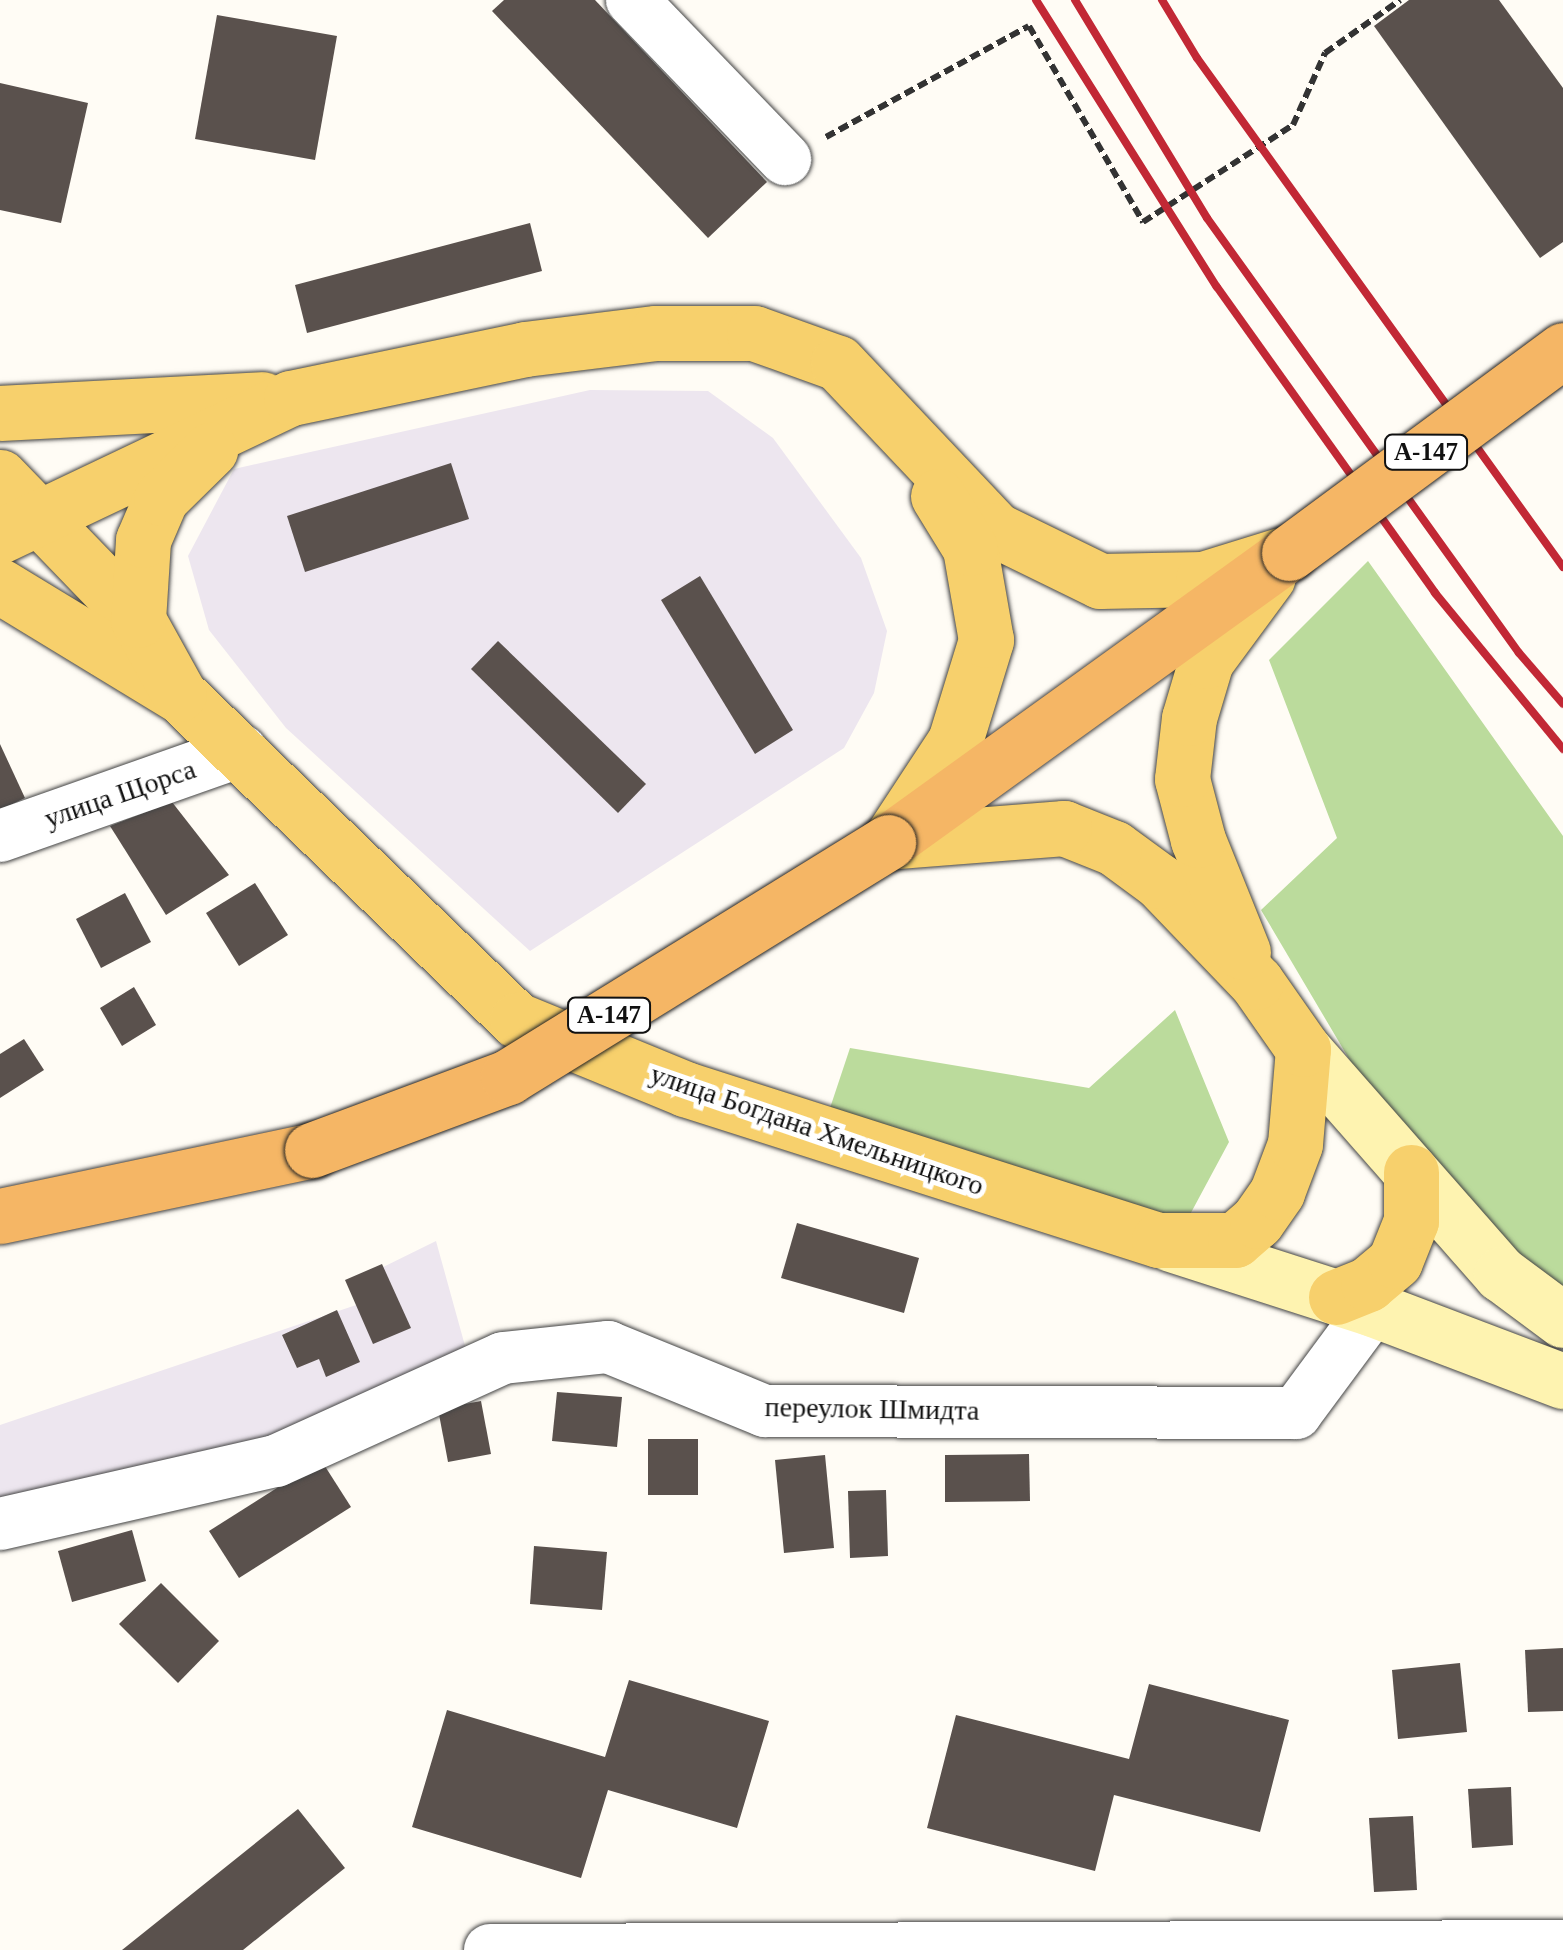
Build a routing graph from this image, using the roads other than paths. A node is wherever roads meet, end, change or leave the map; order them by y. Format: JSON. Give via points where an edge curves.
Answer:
{"nodes":[{"id":1,"x":632,"y":0,"type":"edge"},
{"id":2,"x":786,"y":159,"type":"road end"},
{"id":3,"x":1563,"y":350,"type":"edge"},
{"id":4,"x":291,"y":398,"type":"junction"},
{"id":5,"x":885,"y":410,"type":"junction"},
{"id":6,"x":0,"y":413,"type":"edge"},
{"id":7,"x":0,"y":477,"type":"edge"},
{"id":8,"x":20,"y":526,"type":"edge"},
{"id":9,"x":1289,"y":553,"type":"junction"},
{"id":10,"x":0,"y":586,"type":"edge"},
{"id":11,"x":138,"y":620,"type":"junction"},
{"id":12,"x":181,"y":696,"type":"junction"},
{"id":13,"x":241,"y":752,"type":"junction"},
{"id":14,"x":0,"y":836,"type":"edge"},
{"id":15,"x":888,"y":842,"type":"junction"},
{"id":16,"x":1256,"y":982,"type":"junction"},
{"id":17,"x":1303,"y":1049,"type":"junction"},
{"id":18,"x":1411,"y":1172,"type":"junction"},
{"id":19,"x":0,"y":1216,"type":"edge"},
{"id":20,"x":1159,"y":1240,"type":"junction"},
{"id":21,"x":1354,"y":1303,"type":"junction"},
{"id":22,"x":1563,"y":1320,"type":"edge"},
{"id":23,"x":1563,"y":1381,"type":"edge"},
{"id":24,"x":0,"y":1524,"type":"edge"},
{"id":25,"x":1563,"y":1946,"type":"edge"},
{"id":26,"x":490,"y":1950,"type":"edge"}],
"edges":[{"from":1,"to":2,"type":"street"},
{"from":3,"to":9,"type":"highway","number":"А-147","bridge":true},
{"from":4,"to":5,"type":"main road","number":"А-147","via":[[600,340],[754,333],[838,363]]},
{"from":4,"to":6,"type":"main road"},
{"from":4,"to":8,"type":"main road"},
{"from":4,"to":11,"type":"main road","via":[[195,460],[161,498],[143,540]]},
{"from":5,"to":9,"type":"main road","number":"А-147","via":[[996,530],[1100,581],[1202,579]]},
{"from":5,"to":15,"type":"main road","number":"А-147","via":[[970,548],[986,640],[955,741]]},
{"from":7,"to":8,"type":"main road"},
{"from":8,"to":11,"type":"main road"},
{"from":9,"to":15,"type":"highway","number":"А-147"},
{"from":9,"to":16,"type":"main road","number":"А-147","via":[[1235,614],[1206,661],[1189,718],[1182,779],[1198,840]]},
{"from":10,"to":12,"type":"main road"},
{"from":11,"to":12,"type":"main road"},
{"from":12,"to":13,"type":"main road","name":"улица Богдана Хмельницкого"},
{"from":13,"to":14,"type":"street","name":"улица Щорса"},
{"from":13,"to":20,"type":"main road","name":"улица Богдана Хмельницкого","via":[[517,1020],[685,1089]]},
{"from":15,"to":16,"type":"main road","number":"А-147","via":[[1064,828],[1114,848],[1159,881]]},
{"from":15,"to":19,"type":"highway","number":"А-147","bridge":true,"via":[[508,1077],[312,1150]]},
{"from":16,"to":17,"type":"main road","number":"А-147"},
{"from":17,"to":18,"type":"main road"},
{"from":17,"to":20,"type":"main road","via":[[1296,1144],[1277,1192],[1256,1221],[1234,1240]]},
{"from":18,"to":21,"type":"main road","via":[[1412,1221],[1395,1261]]},
{"from":18,"to":22,"type":"main road","via":[[1501,1274]]},
{"from":20,"to":21,"type":"main road","name":"улица Богдана Хмельницкого"},
{"from":21,"to":23,"type":"main road","name":"улица Богдана Хмельницкого"},
{"from":21,"to":24,"type":"street","name":"переулок Шмидта","via":[[1296,1412],[765,1411],[608,1346],[503,1358],[276,1461]]},
{"from":25,"to":26,"type":"street"}]}
